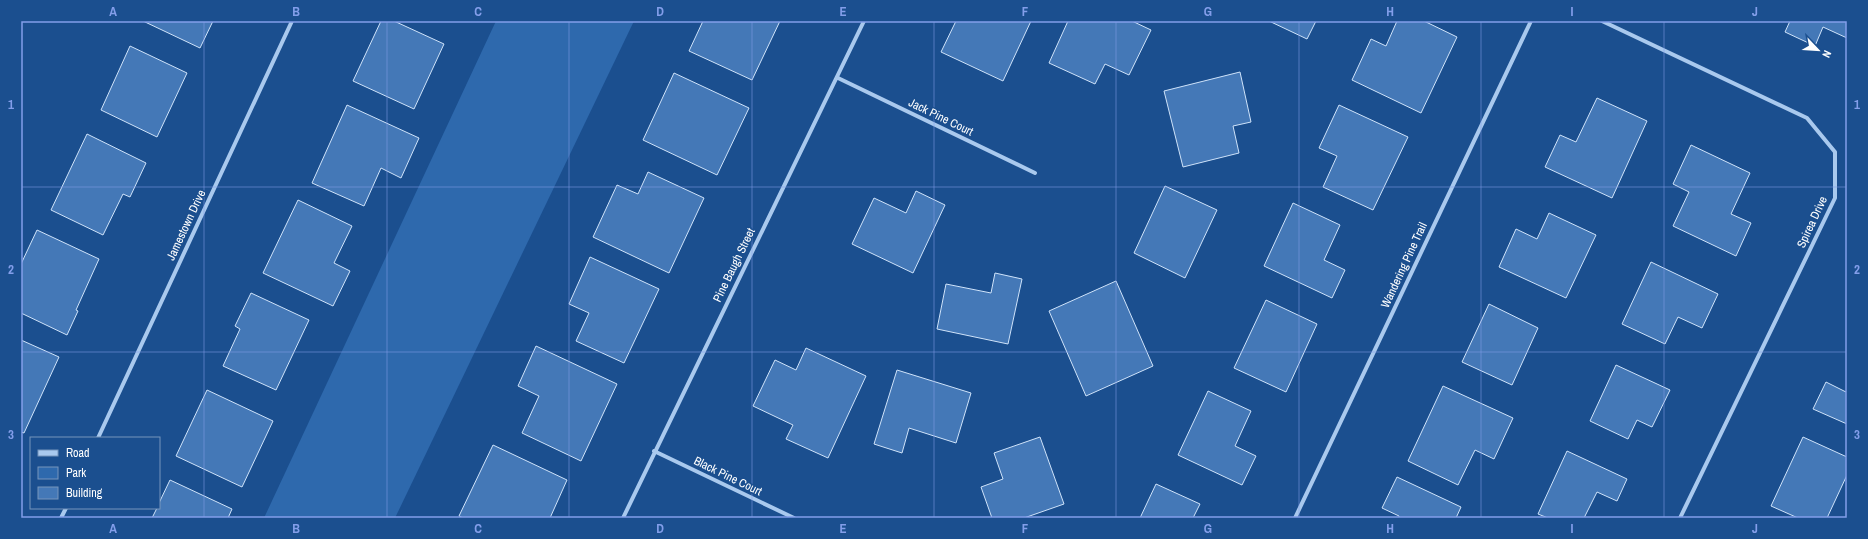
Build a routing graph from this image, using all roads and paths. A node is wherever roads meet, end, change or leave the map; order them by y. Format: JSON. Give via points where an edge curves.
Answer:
{"nodes":[{"id":1,"x":292,"y":21,"type":"edge"},
{"id":2,"x":864,"y":21,"type":"edge"},
{"id":3,"x":1530,"y":21,"type":"edge"},
{"id":4,"x":1602,"y":21,"type":"edge"},
{"id":5,"x":838,"y":78,"type":"junction"},
{"id":6,"x":1035,"y":173,"type":"dead end"},
{"id":7,"x":98,"y":437,"type":"edge"},
{"id":8,"x":654,"y":451,"type":"junction"},
{"id":9,"x":66,"y":509,"type":"edge"},
{"id":10,"x":61,"y":518,"type":"edge"},
{"id":11,"x":622,"y":518,"type":"edge"},
{"id":12,"x":794,"y":518,"type":"edge"},
{"id":13,"x":1295,"y":518,"type":"edge"},
{"id":14,"x":1680,"y":518,"type":"edge"}],
"edges":[{"from":1,"to":7,"type":"street","name":"Jamestown Drive"},
{"from":2,"to":5,"type":"street","name":"Pine Baugh Street"},
{"from":3,"to":13,"type":"street","name":"Wandering Pine Trail"},
{"from":4,"to":14,"type":"street","name":"Spirea Drive","via":[[1807,118],[1835,152],[1835,198]]},
{"from":5,"to":6,"type":"street","name":"Jack Pine Court"},
{"from":5,"to":8,"type":"street","name":"Pine Baugh Street"},
{"from":8,"to":11,"type":"street","name":"Pine Baugh Street"},
{"from":8,"to":12,"type":"street","name":"Black Pine Court"},
{"from":9,"to":10,"type":"street"}]}
